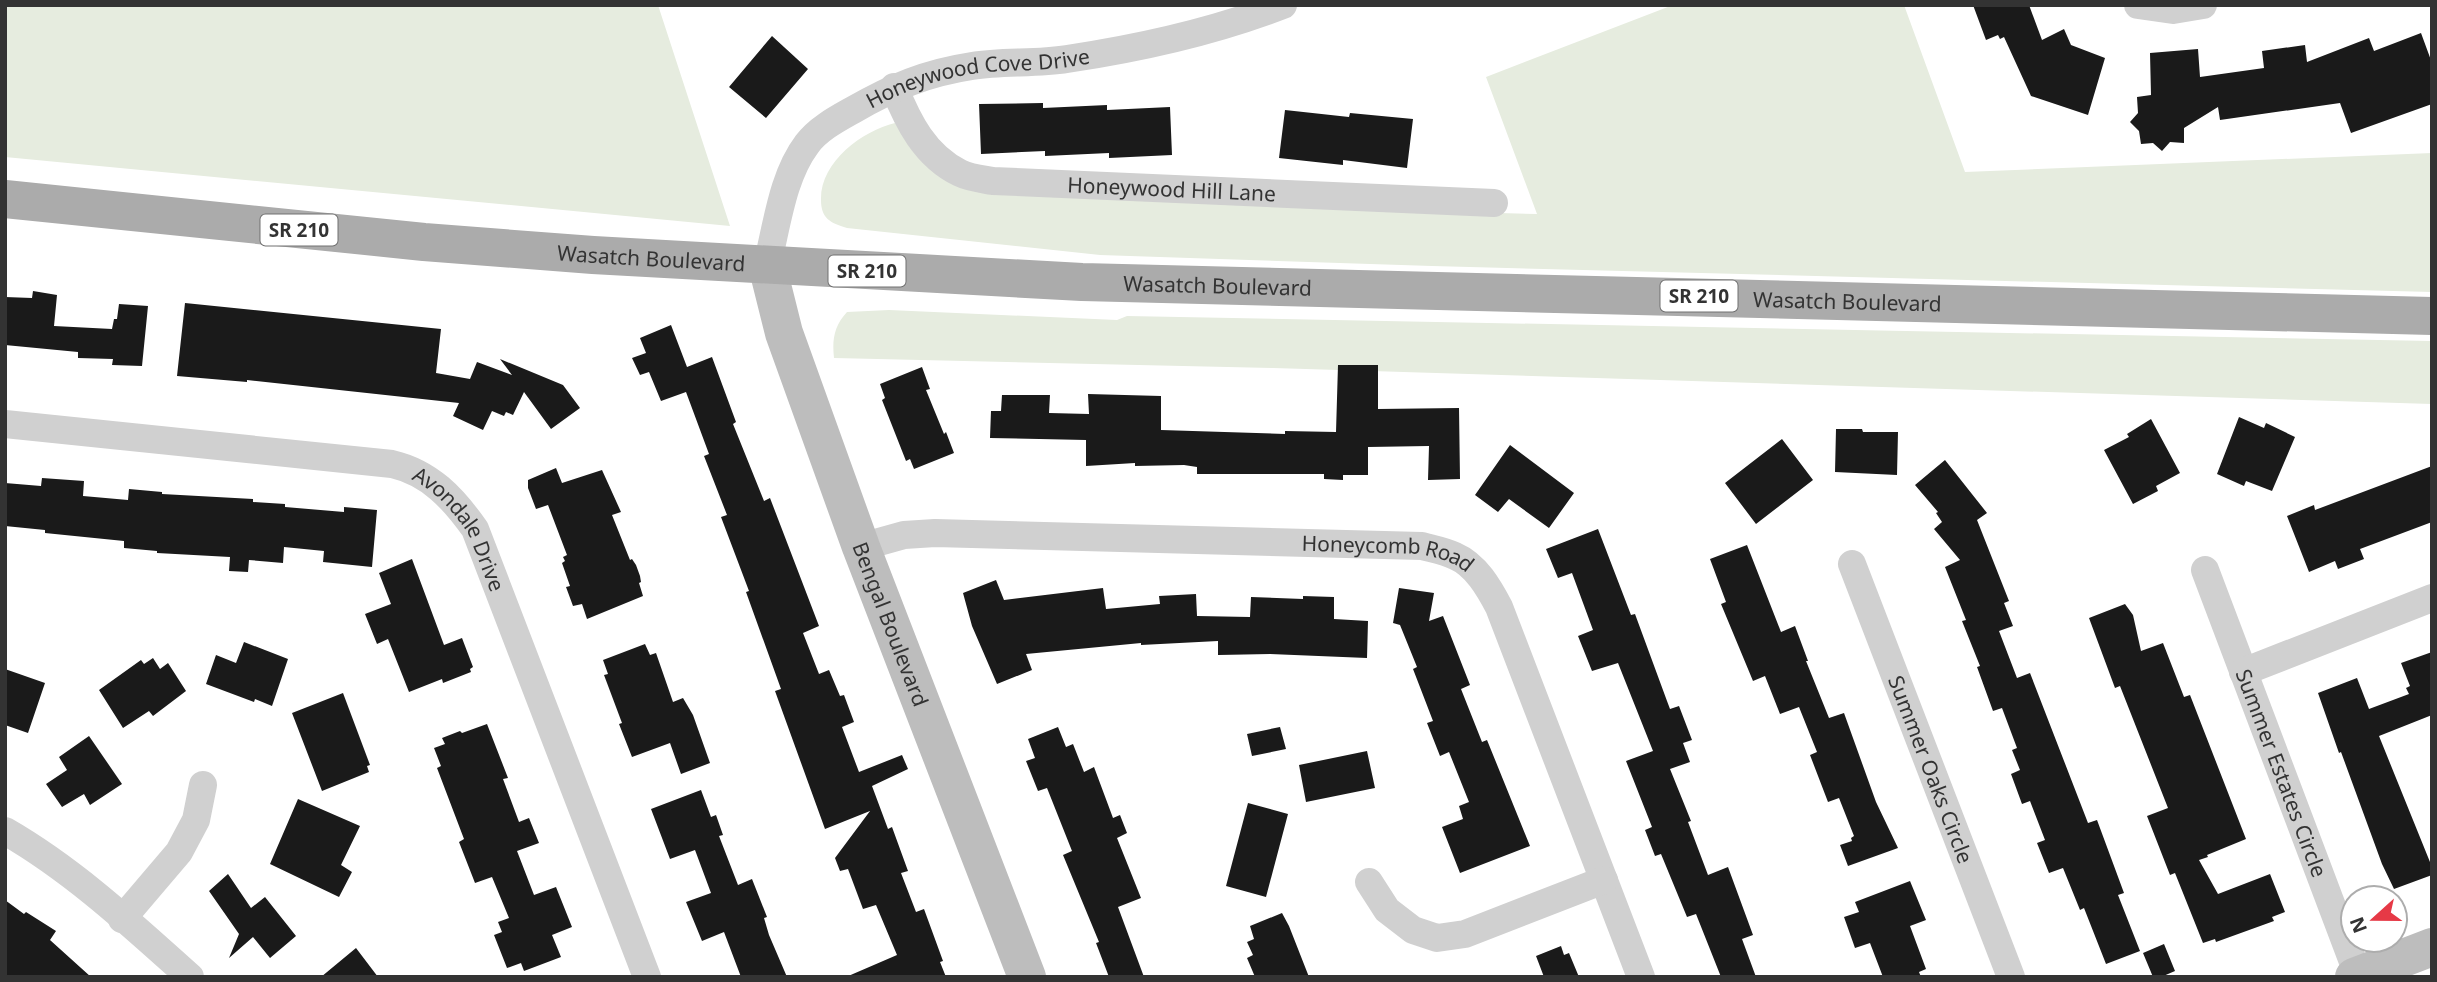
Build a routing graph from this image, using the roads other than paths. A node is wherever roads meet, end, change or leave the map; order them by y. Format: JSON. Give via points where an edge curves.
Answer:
{"nodes":[{"id":1,"x":1283,"y":5,"type":"edge"},
{"id":2,"x":2138,"y":5,"type":"edge"},
{"id":3,"x":2203,"y":5,"type":"edge"},
{"id":4,"x":894,"y":87,"type":"junction"},
{"id":5,"x":5,"y":200,"type":"edge"},
{"id":6,"x":1494,"y":203,"type":"dead end"},
{"id":7,"x":767,"y":265,"type":"junction"},
{"id":8,"x":2432,"y":316,"type":"edge"},
{"id":9,"x":5,"y":424,"type":"edge"},
{"id":10,"x":861,"y":547,"type":"junction"},
{"id":11,"x":1852,"y":564,"type":"dead end"},
{"id":12,"x":2205,"y":570,"type":"dead end"},
{"id":13,"x":2432,"y":598,"type":"edge"},
{"id":14,"x":2243,"y":672,"type":"junction"},
{"id":15,"x":203,"y":785,"type":"dead end"},
{"id":16,"x":5,"y":831,"type":"edge"},
{"id":17,"x":1604,"y":880,"type":"junction"},
{"id":18,"x":1369,"y":882,"type":"dead end"},
{"id":19,"x":122,"y":919,"type":"junction"},
{"id":20,"x":2432,"y":947,"type":"edge"},
{"id":21,"x":2356,"y":976,"type":"edge"},
{"id":22,"x":190,"y":977,"type":"edge"},
{"id":23,"x":647,"y":977,"type":"edge"},
{"id":24,"x":1027,"y":977,"type":"edge"},
{"id":25,"x":1641,"y":977,"type":"edge"},
{"id":26,"x":2011,"y":977,"type":"edge"}],
"edges":[{"from":1,"to":4,"type":"street","name":"Honeywood Cove Drive","via":[[1147,45],[1064,60],[973,66]]},
{"from":2,"to":3,"type":"street","via":[[2174,10]]},
{"from":4,"to":6,"type":"street","name":"Honeywood Hill Lane","via":[[904,113],[937,159],[962,175],[993,181]]},
{"from":4,"to":7,"type":"street","name":"Honeywood Cove Drive","via":[[830,123],[808,142],[783,199]]},
{"from":5,"to":7,"type":"main road","name":"Wasatch Boulevard","number":"SR 210","via":[[424,242]]},
{"from":7,"to":8,"type":"main road","name":"Wasatch Boulevard","number":"SR 210","via":[[1096,282]]},
{"from":7,"to":10,"type":"main road","name":"Bengal Boulevard","via":[[784,333]]},
{"from":9,"to":23,"type":"street","name":"Avondale Drive","via":[[392,464],[420,473],[442,488],[475,529]]},
{"from":10,"to":17,"type":"street","name":"Honeycomb Road","via":[[904,535],[935,533],[1422,546],[1456,556],[1481,578],[1499,607]]},
{"from":10,"to":24,"type":"main road","name":"Bengal Boulevard"},
{"from":11,"to":26,"type":"street","name":"Summer Oaks Circle"},
{"from":12,"to":14,"type":"street","name":"Summer Estates Circle"},
{"from":13,"to":14,"type":"street"},
{"from":14,"to":21,"type":"street","name":"Summer Estates Circle"},
{"from":15,"to":19,"type":"street","via":[[195,820],[179,852]]},
{"from":16,"to":19,"type":"street","via":[[77,880]]},
{"from":17,"to":18,"type":"street","via":[[1465,934],[1437,938],[1413,930],[1387,911]]},
{"from":17,"to":25,"type":"street","name":"Honeycomb Road"},
{"from":19,"to":22,"type":"street"},
{"from":20,"to":21,"type":"main road"}]}
